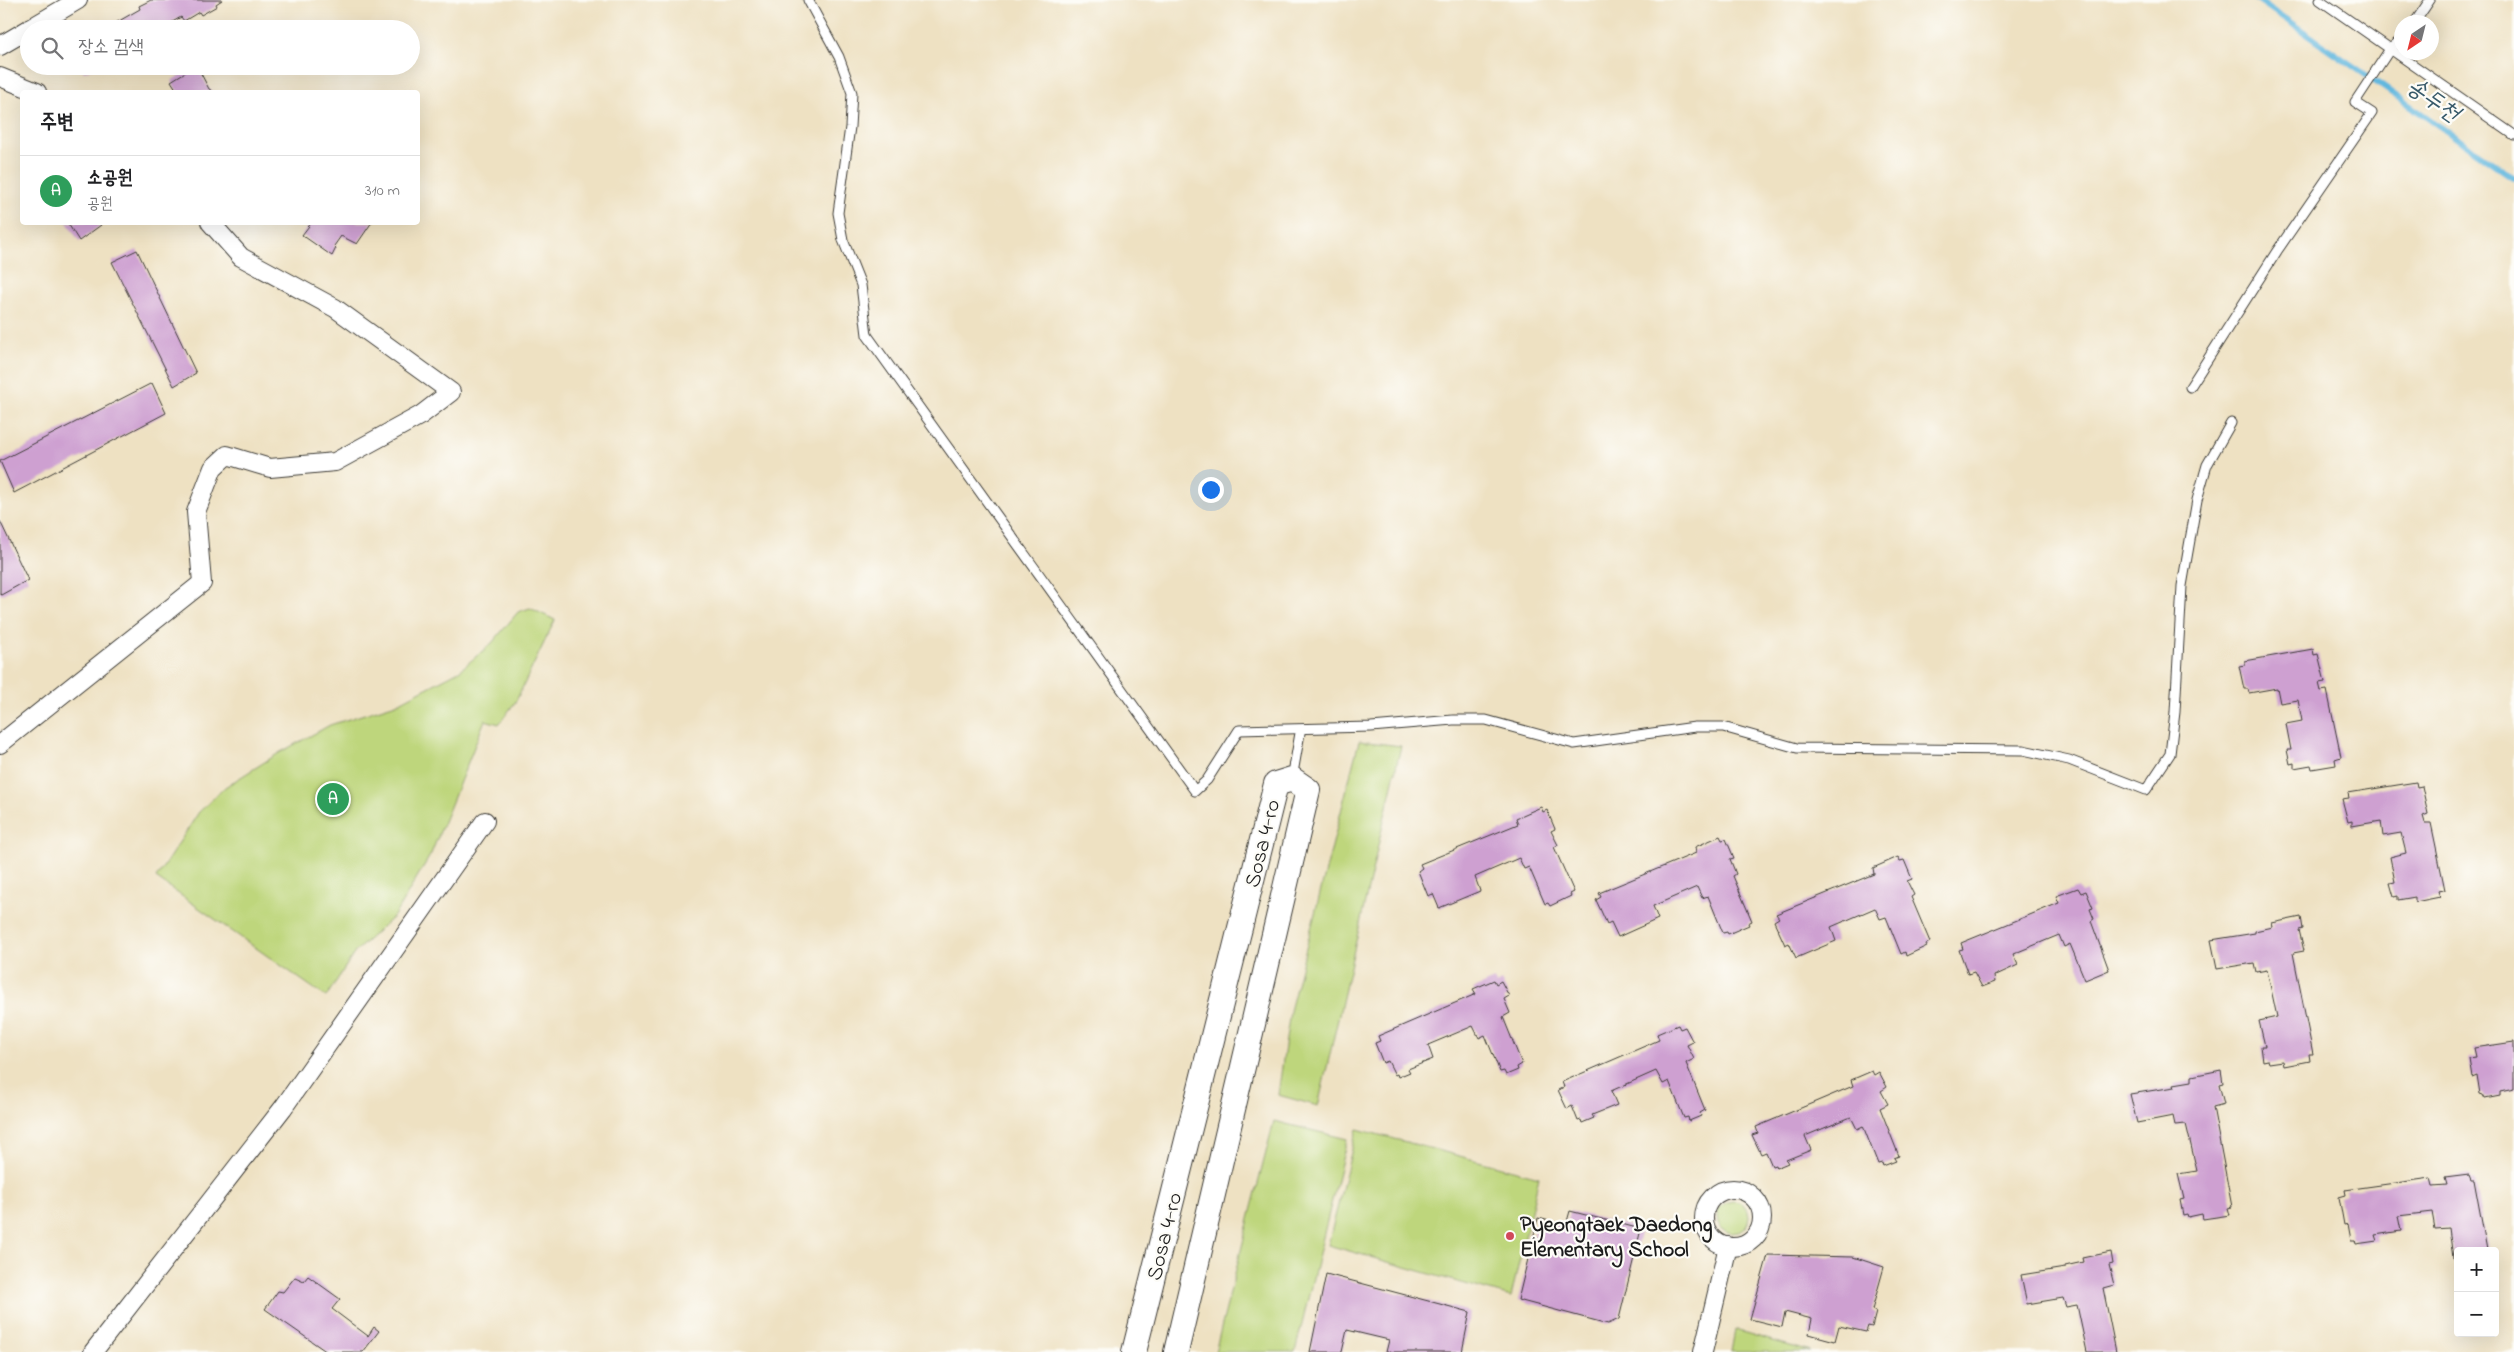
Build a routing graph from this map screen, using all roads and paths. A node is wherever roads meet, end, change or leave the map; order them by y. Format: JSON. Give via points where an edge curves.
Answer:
{"nodes":[{"id":1,"x":78,"y":0,"type":"edge"},
{"id":2,"x":808,"y":0,"type":"edge"},
{"id":3,"x":2320,"y":0,"type":"edge"},
{"id":4,"x":2430,"y":0,"type":"edge"},
{"id":5,"x":2420,"y":15,"type":"edge"},
{"id":6,"x":44,"y":20,"type":"edge"},
{"id":7,"x":20,"y":34,"type":"edge"},
{"id":8,"x":0,"y":46,"type":"edge"},
{"id":9,"x":2394,"y":46,"type":"edge"},
{"id":10,"x":2390,"y":49,"type":"junction"},
{"id":11,"x":0,"y":77,"type":"edge"},
{"id":12,"x":32,"y":90,"type":"edge"},
{"id":13,"x":2514,"y":135,"type":"edge"},
{"id":14,"x":213,"y":225,"type":"edge"},
{"id":15,"x":2190,"y":387,"type":"dead end"},
{"id":16,"x":2231,"y":423,"type":"dead end"},
{"id":17,"x":1300,"y":733,"type":"dead end"},
{"id":18,"x":0,"y":744,"type":"edge"},
{"id":19,"x":1292,"y":779,"type":"junction"},
{"id":20,"x":485,"y":821,"type":"dead end"},
{"id":21,"x":1728,"y":1246,"type":"dead end"},
{"id":22,"x":93,"y":1352,"type":"edge"},
{"id":23,"x":1134,"y":1352,"type":"edge"},
{"id":24,"x":1176,"y":1352,"type":"edge"},
{"id":25,"x":1703,"y":1352,"type":"edge"}],
"edges":[{"from":1,"to":6,"type":"street"},
{"from":2,"to":16,"type":"lane","via":[[839,57],[852,93],[838,213],[843,240],[861,285],[867,336],[1194,791],[1207,780],[1239,730],[1371,727],[1453,720],[1486,720],[1574,744],[1695,727],[1723,728],[1797,748],[2022,750],[2069,760],[2146,790],[2170,754],[2182,586],[2197,500],[2207,464]]},
{"from":3,"to":10,"type":"lane"},
{"from":4,"to":5,"type":"lane"},
{"from":7,"to":8,"type":"street"},
{"from":9,"to":10,"type":"lane"},
{"from":10,"to":13,"type":"lane"},
{"from":10,"to":15,"type":"lane","via":[[2355,102],[2372,113],[2277,251]]},
{"from":11,"to":12,"type":"street"},
{"from":14,"to":18,"type":"street","via":[[241,257],[335,308],[451,392],[421,415],[335,462],[270,468],[227,455],[213,468],[196,512],[202,583]]},
{"from":17,"to":19,"type":"lane"},
{"from":19,"to":23,"type":"main road","name":"Sosa 4-ro","via":[[1276,784]]},
{"from":19,"to":24,"type":"main road","name":"Sosa 4-ro","via":[[1308,790]]},
{"from":20,"to":22,"type":"street","via":[[284,1108]]},
{"from":21,"to":25,"type":"street"}]}
